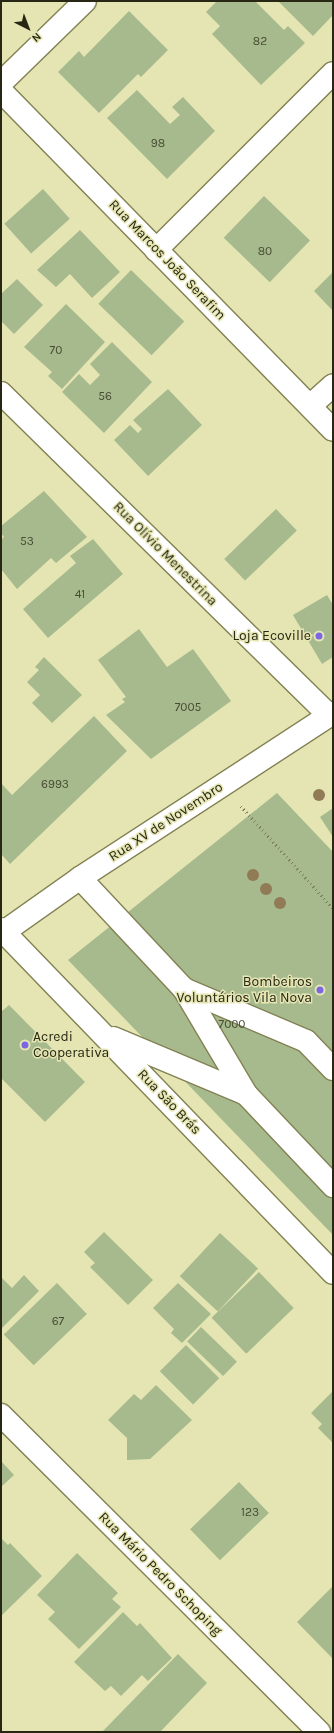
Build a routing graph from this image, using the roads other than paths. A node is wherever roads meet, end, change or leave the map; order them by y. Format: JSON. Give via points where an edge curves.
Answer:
{"nodes":[{"id":1,"x":84,"y":1,"type":"edge"},
{"id":2,"x":333,"y":73,"type":"edge"},
{"id":3,"x":1,"y":83,"type":"edge"},
{"id":4,"x":1,"y":91,"type":"edge"},
{"id":5,"x":156,"y":250,"type":"junction"},
{"id":6,"x":333,"y":385,"type":"edge"},
{"id":7,"x":1,"y":393,"type":"edge"},
{"id":8,"x":310,"y":406,"type":"junction"},
{"id":9,"x":333,"y":430,"type":"edge"},
{"id":10,"x":331,"y":714,"type":"edge"},
{"id":11,"x":80,"y":878,"type":"junction"},
{"id":12,"x":2,"y":932,"type":"edge"},
{"id":13,"x":184,"y":989,"type":"junction"},
{"id":14,"x":105,"y":1034,"type":"junction"},
{"id":15,"x":333,"y":1069,"type":"edge"},
{"id":16,"x":246,"y":1094,"type":"junction"},
{"id":17,"x":333,"y":1186,"type":"edge"},
{"id":18,"x":333,"y":1273,"type":"edge"},
{"id":19,"x":1,"y":1415,"type":"edge"},
{"id":20,"x":319,"y":1732,"type":"edge"}],
"edges":[{"from":1,"to":3,"type":"street"},
{"from":2,"to":5,"type":"street"},
{"from":4,"to":5,"type":"street","name":"Rua Marcos João Serafim"},
{"from":5,"to":8,"type":"street","name":"Rua Marcos João Serafim"},
{"from":6,"to":8,"type":"street"},
{"from":7,"to":10,"type":"street","name":"Rua Olívio Menestrina"},
{"from":8,"to":9,"type":"street","name":"Rua Marcos João Serafim"},
{"from":10,"to":11,"type":"street","name":"Rua XV de Novembro"},
{"from":11,"to":12,"type":"street","name":"Rua XV de Novembro"},
{"from":11,"to":13,"type":"street"},
{"from":12,"to":14,"type":"street","name":"Rua São Brás"},
{"from":13,"to":15,"type":"street","via":[[306,1041]]},
{"from":13,"to":16,"type":"street"},
{"from":14,"to":16,"type":"street"},
{"from":14,"to":18,"type":"street","name":"Rua São Brás"},
{"from":16,"to":17,"type":"street"},
{"from":19,"to":20,"type":"street","name":"Rua Mário Pedro Schoping"}]}
